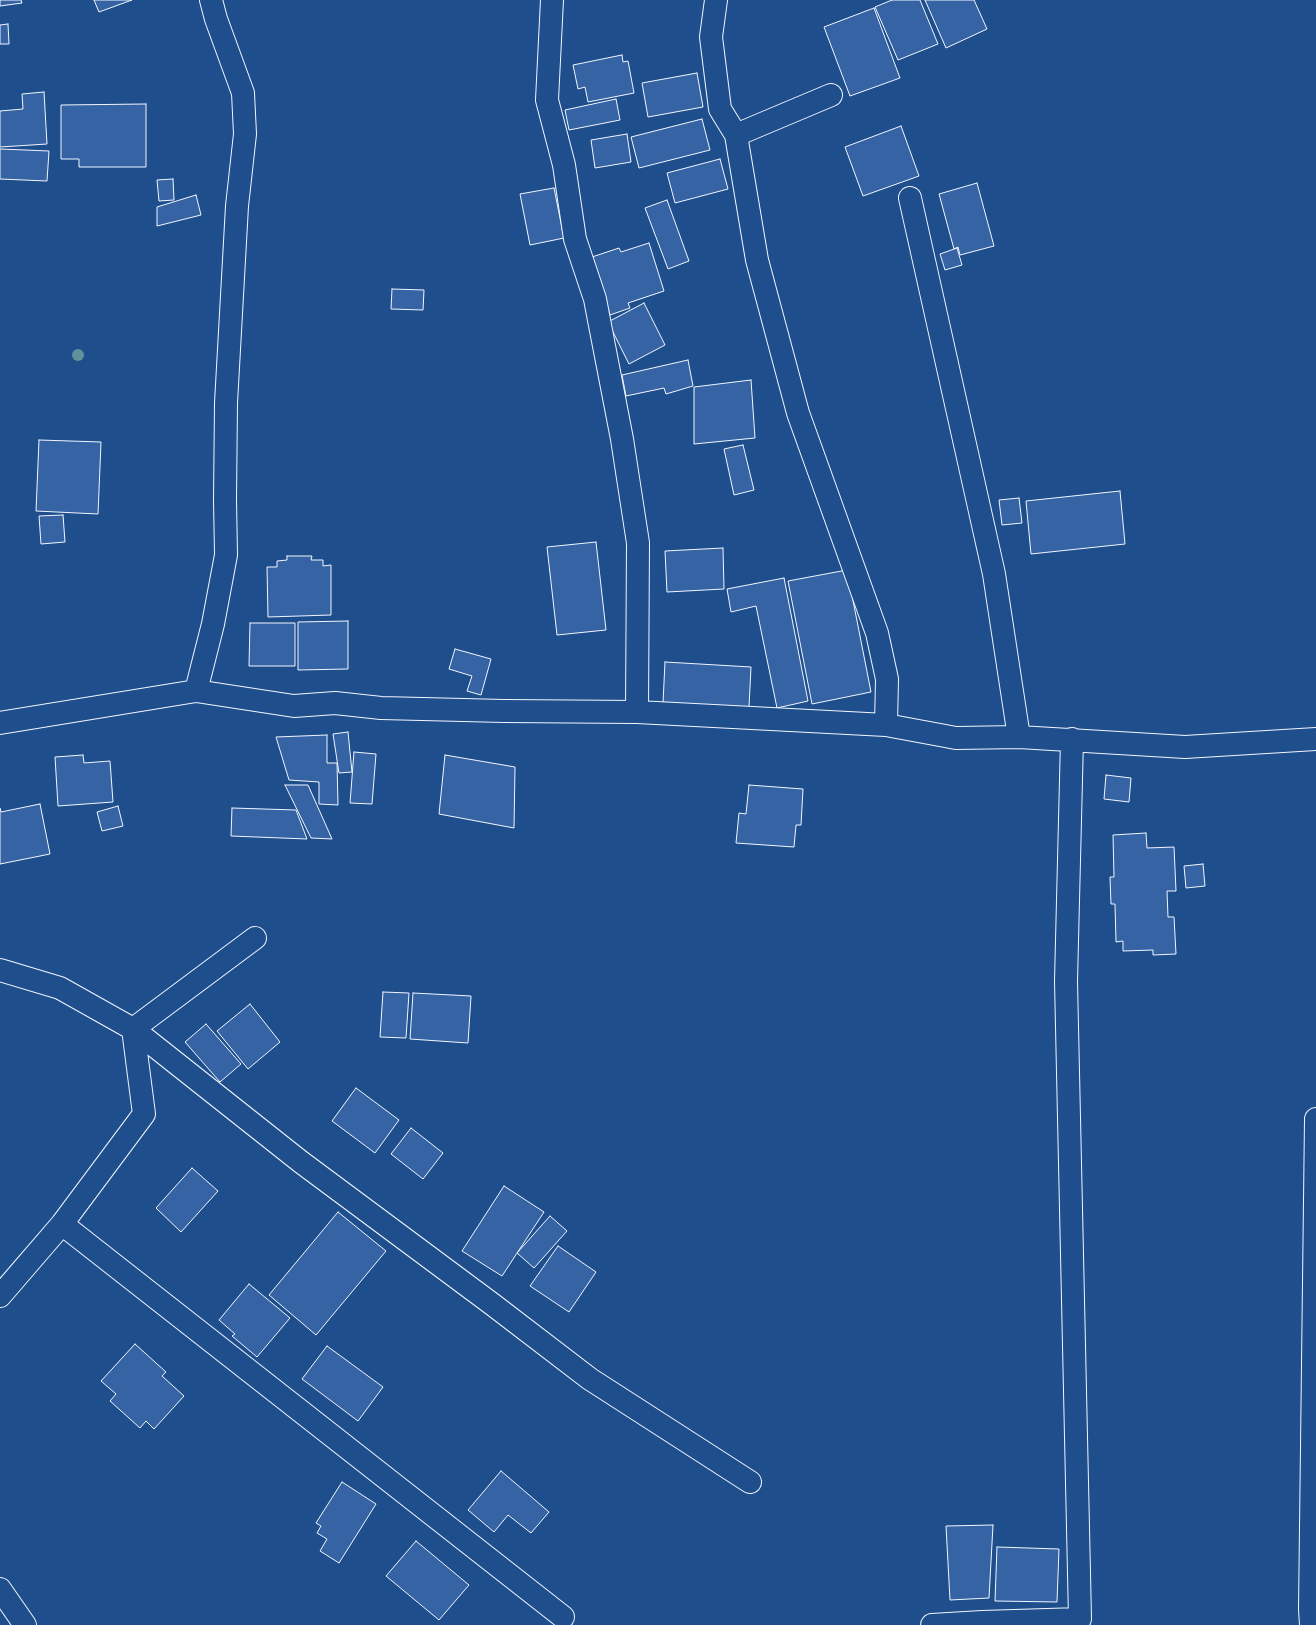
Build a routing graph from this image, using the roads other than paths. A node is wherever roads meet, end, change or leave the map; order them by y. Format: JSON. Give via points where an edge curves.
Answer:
{"nodes":[{"id":1,"x":211,"y":0,"type":"edge"},
{"id":2,"x":552,"y":0,"type":"edge"},
{"id":3,"x":716,"y":0,"type":"edge"},
{"id":4,"x":831,"y":95,"type":"dead end"},
{"id":5,"x":736,"y":135,"type":"junction"},
{"id":6,"x":910,"y":198,"type":"dead end"},
{"id":7,"x":196,"y":691,"type":"junction"},
{"id":8,"x":637,"y":712,"type":"junction"},
{"id":9,"x":0,"y":723,"type":"edge"},
{"id":10,"x":886,"y":725,"type":"junction"},
{"id":11,"x":1019,"y":737,"type":"junction"},
{"id":12,"x":1072,"y":739,"type":"junction"},
{"id":13,"x":1316,"y":739,"type":"edge"},
{"id":14,"x":255,"y":938,"type":"dead end"},
{"id":15,"x":0,"y":970,"type":"edge"},
{"id":16,"x":133,"y":1029,"type":"junction"},
{"id":17,"x":1316,"y":1119,"type":"edge"},
{"id":18,"x":62,"y":1224,"type":"junction"},
{"id":19,"x":0,"y":1296,"type":"edge"},
{"id":20,"x":750,"y":1482,"type":"dead end"},
{"id":21,"x":0,"y":1590,"type":"edge"},
{"id":22,"x":563,"y":1618,"type":"dead end"},
{"id":23,"x":1080,"y":1622,"type":"edge"},
{"id":24,"x":24,"y":1625,"type":"edge"},
{"id":25,"x":932,"y":1625,"type":"edge"},
{"id":26,"x":1311,"y":1625,"type":"edge"}],
"edges":[{"from":1,"to":7,"type":"street","via":[[243,93],[245,134],[235,229],[226,404],[226,555],[213,624]]},
{"from":2,"to":8,"type":"street","via":[[547,100],[564,165],[575,239],[595,299],[622,439],[638,542]]},
{"from":3,"to":5,"type":"street","via":[[711,37],[720,109]]},
{"from":4,"to":5,"type":"street"},
{"from":5,"to":10,"type":"street","via":[[757,260],[798,413],[877,633],[887,679]]},
{"from":6,"to":11,"type":"street","via":[[994,574]]},
{"from":7,"to":8,"type":"street","via":[[294,706],[335,704],[380,708]]},
{"from":7,"to":9,"type":"street"},
{"from":8,"to":10,"type":"street"},
{"from":10,"to":11,"type":"street","via":[[956,738]]},
{"from":11,"to":12,"type":"street"},
{"from":12,"to":13,"type":"street","via":[[1185,747]]},
{"from":12,"to":23,"type":"street","via":[[1066,981]]},
{"from":14,"to":16,"type":"street"},
{"from":15,"to":16,"type":"street","via":[[60,988]]},
{"from":16,"to":18,"type":"street","via":[[144,1114]]},
{"from":16,"to":20,"type":"street","via":[[301,1162],[590,1380]]},
{"from":17,"to":26,"type":"street"},
{"from":18,"to":19,"type":"street"},
{"from":18,"to":22,"type":"street"},
{"from":21,"to":24,"type":"street"},
{"from":23,"to":25,"type":"street"}]}
